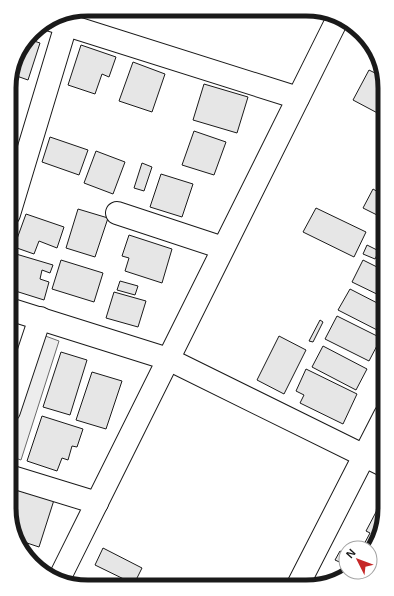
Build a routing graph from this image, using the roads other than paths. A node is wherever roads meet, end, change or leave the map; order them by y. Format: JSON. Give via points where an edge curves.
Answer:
{"nodes":[{"id":1,"x":58,"y":22,"type":"edge"},
{"id":2,"x":335,"y":23,"type":"edge"},
{"id":3,"x":298,"y":98,"type":"junction"},
{"id":4,"x":16,"y":190,"type":"edge"},
{"id":5,"x":117,"y":213,"type":"dead end"},
{"id":6,"x":223,"y":248,"type":"junction"},
{"id":7,"x":16,"y":310,"type":"edge"},
{"id":8,"x":40,"y":318,"type":"junction"},
{"id":9,"x":168,"y":359,"type":"junction"},
{"id":10,"x":16,"y":390,"type":"edge"},
{"id":11,"x":378,"y":429,"type":"edge"},
{"id":12,"x":364,"y":456,"type":"junction"},
{"id":13,"x":378,"y":463,"type":"edge"},
{"id":14,"x":16,"y":478,"type":"edge"},
{"id":15,"x":97,"y":503,"type":"junction"},
{"id":16,"x":61,"y":574,"type":"edge"},
{"id":17,"x":301,"y":580,"type":"edge"}],
"edges":[{"from":1,"to":3,"type":"street"},
{"from":1,"to":4,"type":"street"},
{"from":2,"to":3,"type":"street"},
{"from":3,"to":6,"type":"street"},
{"from":5,"to":6,"type":"street"},
{"from":6,"to":9,"type":"street"},
{"from":7,"to":8,"type":"street"},
{"from":8,"to":9,"type":"street"},
{"from":8,"to":10,"type":"street"},
{"from":9,"to":12,"type":"street"},
{"from":9,"to":15,"type":"street"},
{"from":11,"to":12,"type":"street"},
{"from":12,"to":13,"type":"street"},
{"from":12,"to":17,"type":"street"},
{"from":14,"to":15,"type":"street"},
{"from":15,"to":16,"type":"street"}]}
